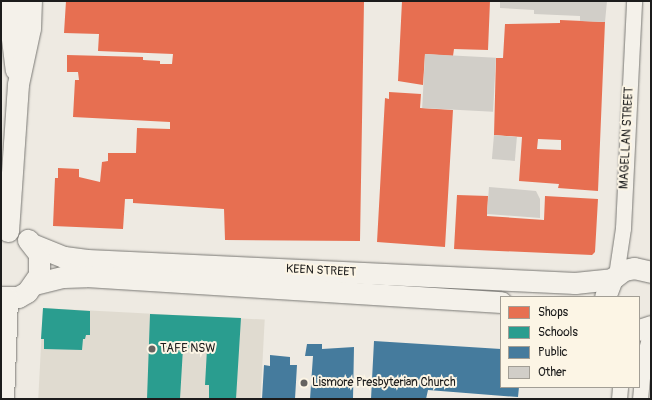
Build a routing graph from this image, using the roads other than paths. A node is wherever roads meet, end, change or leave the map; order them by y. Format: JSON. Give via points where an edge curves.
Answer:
{"nodes":[{"id":1,"x":13,"y":1,"type":"edge"},
{"id":2,"x":31,"y":1,"type":"edge"},
{"id":3,"x":634,"y":1,"type":"edge"},
{"id":4,"x":18,"y":84,"type":"junction"},
{"id":5,"x":5,"y":232,"type":"edge"},
{"id":6,"x":34,"y":245,"type":"junction"},
{"id":7,"x":651,"y":272,"type":"edge"},
{"id":8,"x":34,"y":284,"type":"junction"},
{"id":9,"x":611,"y":284,"type":"edge"},
{"id":10,"x":4,"y":298,"type":"edge"},
{"id":11,"x":500,"y":302,"type":"edge"},
{"id":12,"x":651,"y":326,"type":"edge"},
{"id":13,"x":640,"y":330,"type":"edge"},
{"id":14,"x":651,"y":331,"type":"edge"},
{"id":15,"x":620,"y":388,"type":"edge"},
{"id":16,"x":3,"y":399,"type":"edge"},
{"id":17,"x":619,"y":399,"type":"edge"},
{"id":18,"x":640,"y":399,"type":"edge"}],
"edges":[{"from":1,"to":4,"type":"street","via":[[11,31]]},
{"from":2,"to":4,"type":"street","via":[[30,28]]},
{"from":3,"to":9,"type":"street","name":"MAGELLAN STREET","via":[[623,228]]},
{"from":4,"to":5,"type":"street"},
{"from":5,"to":6,"type":"street","name":"KEEN STREET","via":[[27,238]]},
{"from":6,"to":8,"type":"street","via":[[40,264]]},
{"from":6,"to":9,"type":"street","name":"KEEN STREET","via":[[64,257],[95,260]]},
{"from":7,"to":9,"type":"street","name":"KEEN STREET","via":[[634,268]]},
{"from":8,"to":10,"type":"street","via":[[27,292]]},
{"from":8,"to":11,"type":"street","name":"KEEN STREET","via":[[63,277],[86,276]]},
{"from":10,"to":16,"type":"street"},
{"from":12,"to":13,"type":"street"},
{"from":14,"to":18,"type":"street","via":[[644,357]]},
{"from":15,"to":17,"type":"street"}]}
